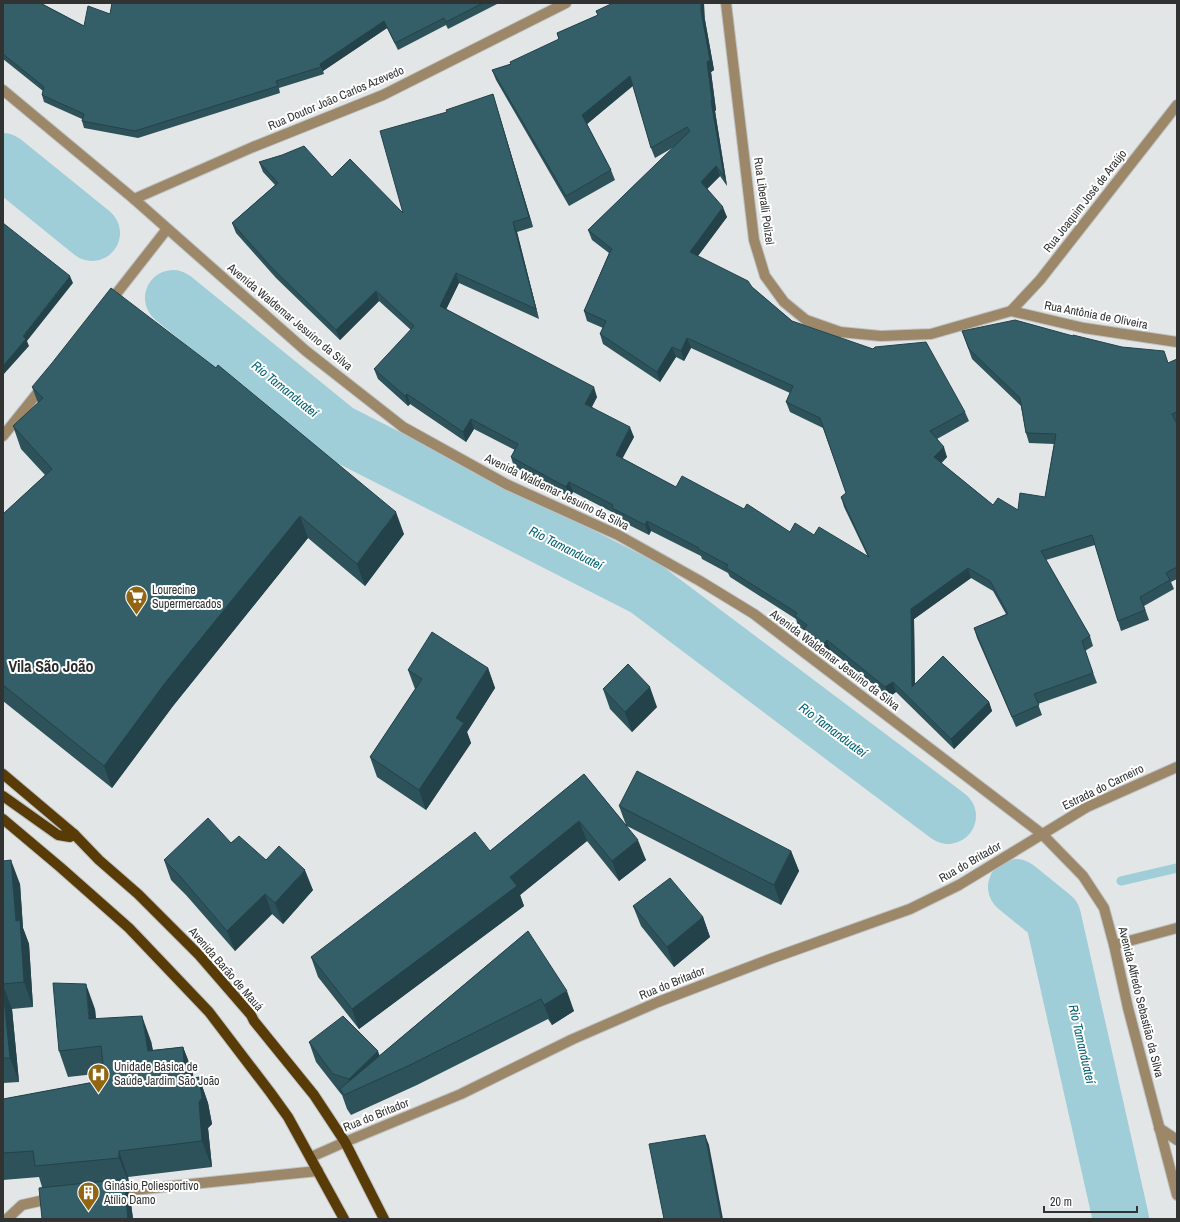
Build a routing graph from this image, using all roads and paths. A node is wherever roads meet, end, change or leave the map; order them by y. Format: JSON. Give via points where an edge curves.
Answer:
{"nodes":[{"id":1,"x":566,"y":3,"type":"edge"},
{"id":2,"x":726,"y":3,"type":"edge"},
{"id":3,"x":3,"y":90,"type":"edge"},
{"id":4,"x":1177,"y":105,"type":"edge"},
{"id":5,"x":134,"y":199,"type":"junction"},
{"id":6,"x":167,"y":229,"type":"junction"},
{"id":7,"x":105,"y":308,"type":"edge"},
{"id":8,"x":1011,"y":311,"type":"junction"},
{"id":9,"x":1177,"y":342,"type":"edge"},
{"id":10,"x":51,"y":375,"type":"edge"},
{"id":11,"x":3,"y":436,"type":"edge"},
{"id":12,"x":1177,"y":767,"type":"edge"},
{"id":13,"x":3,"y":774,"type":"edge"},
{"id":14,"x":3,"y":796,"type":"edge"},
{"id":15,"x":3,"y":820,"type":"edge"},
{"id":16,"x":74,"y":834,"type":"junction"},
{"id":17,"x":1042,"y":834,"type":"junction"},
{"id":18,"x":1177,"y":928,"type":"edge"},
{"id":19,"x":1114,"y":945,"type":"junction"},
{"id":20,"x":1159,"y":1128,"type":"junction"},
{"id":21,"x":1177,"y":1140,"type":"edge"},
{"id":22,"x":345,"y":1142,"type":"junction"},
{"id":23,"x":310,"y":1157,"type":"junction"},
{"id":24,"x":318,"y":1171,"type":"junction"},
{"id":25,"x":104,"y":1193,"type":"edge"},
{"id":26,"x":1177,"y":1195,"type":"edge"},
{"id":27,"x":64,"y":1197,"type":"edge"},
{"id":28,"x":7,"y":1219,"type":"edge"},
{"id":29,"x":344,"y":1219,"type":"edge"},
{"id":30,"x":384,"y":1219,"type":"edge"}],
"edges":[{"from":1,"to":5,"type":"street","name":"Rua Doutor João Carlos Azevedo","via":[[383,95],[253,147]]},
{"from":2,"to":8,"type":"street","name":"Rua Liberalli Polizel","via":[[754,240],[765,276],[784,302],[806,320],[840,332],[881,336],[931,334]]},
{"from":3,"to":5,"type":"street","name":"Avenida Waldemar Jesuíno da Silva"},
{"from":4,"to":8,"type":"street","name":"Rua Joaquim José de Araújo","via":[[1040,280]]},
{"from":5,"to":6,"type":"street","name":"Avenida Waldemar Jesuíno da Silva"},
{"from":6,"to":7,"type":"street"},
{"from":6,"to":17,"type":"street","name":"Avenida Waldemar Jesuíno da Silva","via":[[306,351],[403,427],[508,485],[618,535],[754,614]]},
{"from":8,"to":9,"type":"street","name":"Rua Antônia de Oliveira","via":[[1084,328]]},
{"from":10,"to":11,"type":"street"},
{"from":12,"to":17,"type":"street","name":"Estrada do Carneiro","via":[[1086,807]]},
{"from":13,"to":16,"type":"main road","name":"Avenida Barão de Mauá"},
{"from":14,"to":16,"type":"main road","via":[[58,835],[70,837]]},
{"from":15,"to":23,"type":"main road","via":[[129,928],[209,1012],[288,1117]]},
{"from":16,"to":22,"type":"main road","name":"Avenida Barão de Mauá","via":[[199,955],[251,1015],[314,1095]]},
{"from":17,"to":19,"type":"street","name":"Avenida Alfredo Sebastião da Silva","via":[[1083,876],[1104,908]]},
{"from":17,"to":22,"type":"street","name":"Rua do Britador","via":[[959,885],[910,909],[658,1002],[573,1039],[461,1094]]},
{"from":18,"to":19,"type":"street"},
{"from":19,"to":20,"type":"street","name":"Avenida Alfredo Sebastião da Silva"},
{"from":20,"to":21,"type":"street"},
{"from":20,"to":26,"type":"street","name":"Avenida Alfredo Sebastião da Silva"},
{"from":22,"to":23,"type":"street","name":"Rua do Britador"},
{"from":22,"to":30,"type":"main road","name":"Avenida Barão de Mauá"},
{"from":23,"to":24,"type":"main road"},
{"from":24,"to":25,"type":"street"},
{"from":24,"to":29,"type":"main road"},
{"from":27,"to":28,"type":"street","via":[[48,1198],[22,1205]]}]}
